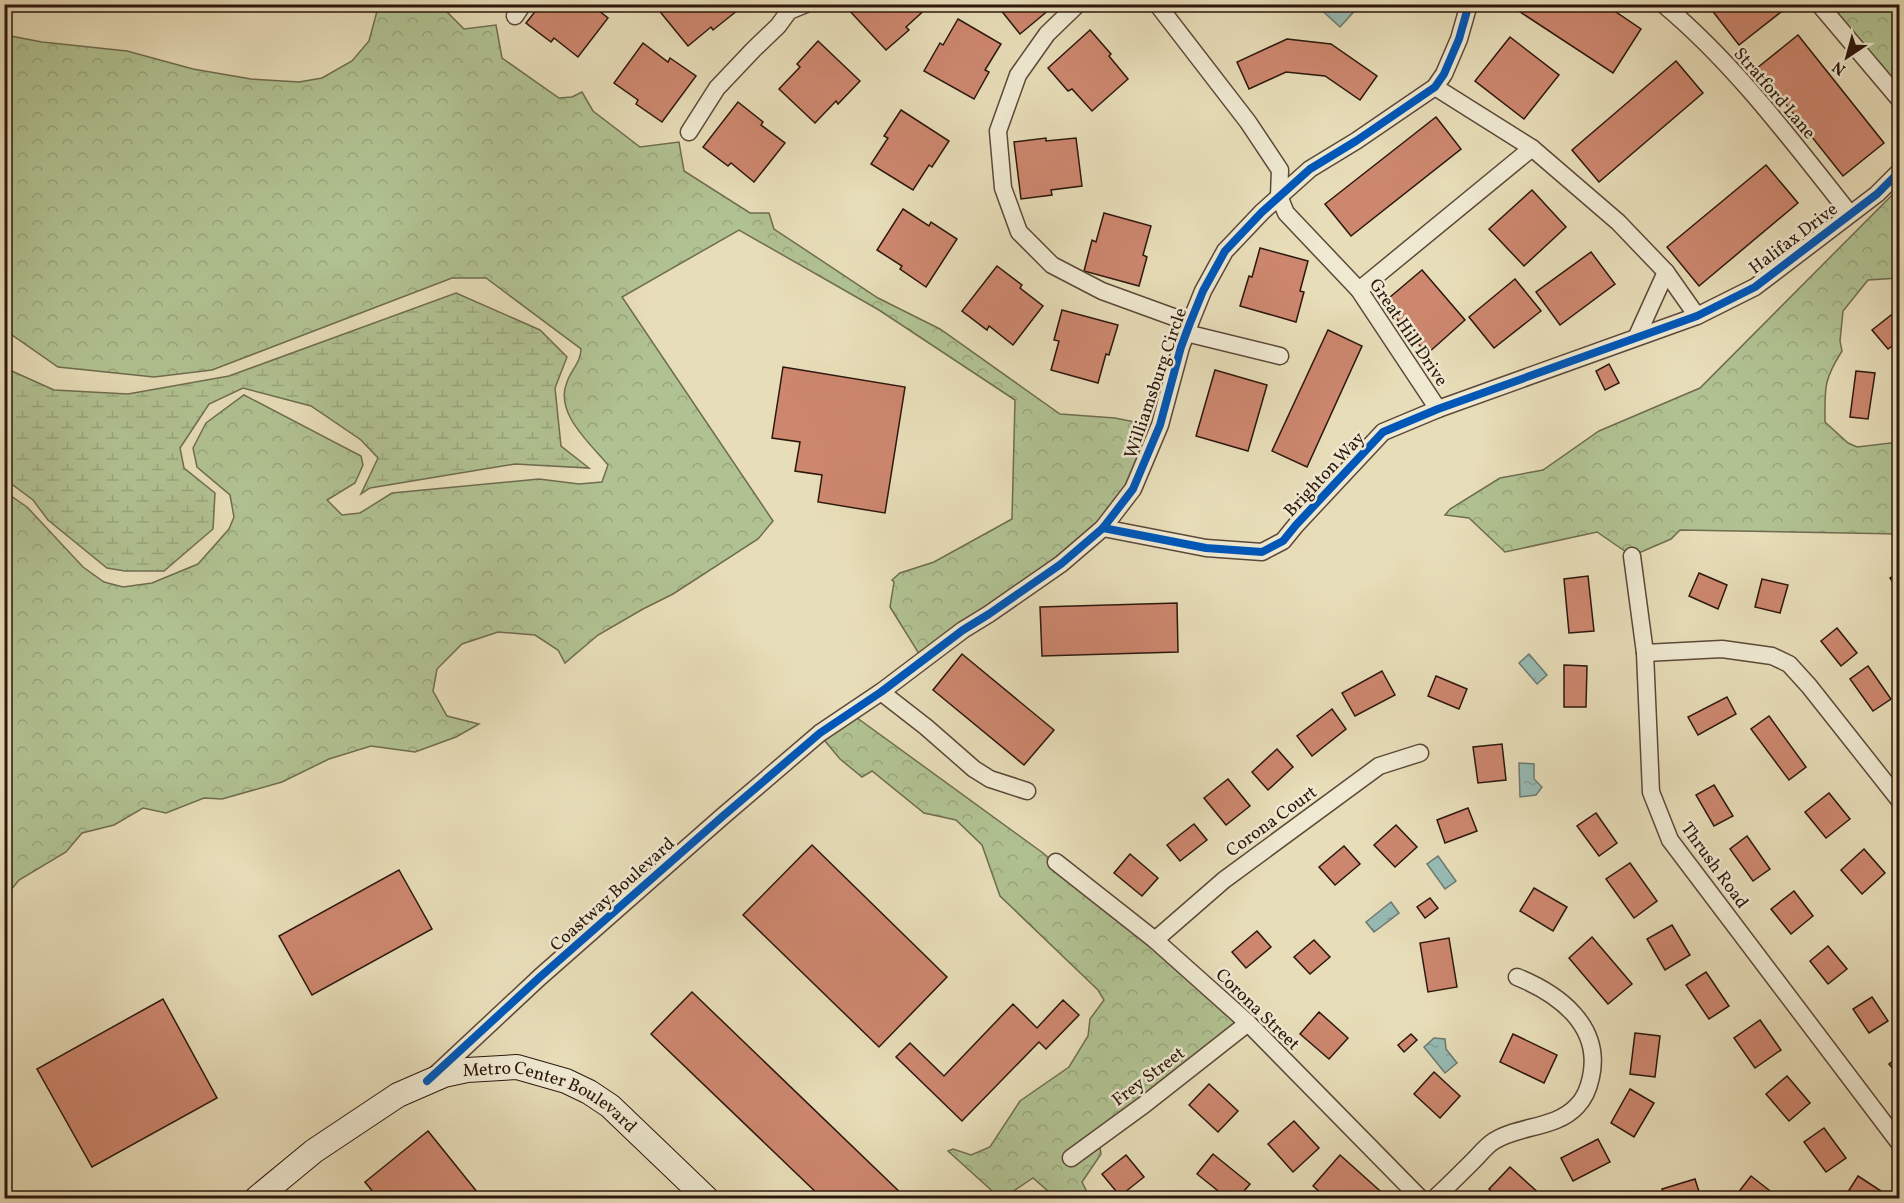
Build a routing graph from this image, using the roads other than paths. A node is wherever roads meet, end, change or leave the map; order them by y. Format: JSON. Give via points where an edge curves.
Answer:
{"nodes":[{"id":1,"x":806,"y":4,"type":"edge"},
{"id":2,"x":1078,"y":4,"type":"edge"},
{"id":3,"x":1157,"y":4,"type":"edge"},
{"id":4,"x":1469,"y":4,"type":"edge"},
{"id":5,"x":1663,"y":4,"type":"edge"},
{"id":6,"x":1819,"y":4,"type":"edge"},
{"id":7,"x":1435,"y":87,"type":"junction"},
{"id":8,"x":1899,"y":100,"type":"edge"},
{"id":9,"x":689,"y":132,"type":"dead end"},
{"id":10,"x":1532,"y":148,"type":"junction"},
{"id":11,"x":1899,"y":171,"type":"edge"},
{"id":12,"x":1279,"y":196,"type":"junction"},
{"id":13,"x":1850,"y":214,"type":"junction"},
{"id":14,"x":1666,"y":273,"type":"junction"},
{"id":15,"x":1359,"y":290,"type":"junction"},
{"id":16,"x":1697,"y":316,"type":"junction"},
{"id":17,"x":1188,"y":328,"type":"junction"},
{"id":18,"x":1637,"y":336,"type":"junction"},
{"id":19,"x":1280,"y":356,"type":"dead end"},
{"id":20,"x":1438,"y":409,"type":"junction"},
{"id":21,"x":1103,"y":528,"type":"junction"},
{"id":22,"x":1632,"y":556,"type":"dead end"},
{"id":23,"x":1645,"y":653,"type":"junction"},
{"id":24,"x":881,"y":692,"type":"junction"},
{"id":25,"x":820,"y":734,"type":"joint"},
{"id":26,"x":1420,"y":753,"type":"dead end"},
{"id":27,"x":1027,"y":791,"type":"dead end"},
{"id":28,"x":1899,"y":801,"type":"edge"},
{"id":29,"x":1056,"y":862,"type":"dead end"},
{"id":30,"x":1155,"y":940,"type":"junction"},
{"id":31,"x":1517,"y":977,"type":"dead end"},
{"id":32,"x":1248,"y":1023,"type":"junction"},
{"id":33,"x":427,"y":1081,"type":"junction"},
{"id":34,"x":1899,"y":1144,"type":"edge"},
{"id":35,"x":1071,"y":1158,"type":"dead end"},
{"id":36,"x":257,"y":1198,"type":"edge"},
{"id":37,"x":704,"y":1198,"type":"edge"},
{"id":38,"x":1420,"y":1198,"type":"edge"},
{"id":39,"x":1435,"y":1198,"type":"edge"}],
"edges":[{"from":1,"to":9,"type":"street","via":[[789,11],[717,88]]},
{"from":2,"to":17,"type":"street","via":[[1047,34],[1018,75],[998,131],[1003,188],[1019,232],[1052,265]]},
{"from":3,"to":12,"type":"street","via":[[1280,170]]},
{"from":4,"to":7,"type":"street","name":"Williamsburg Circle","via":[[1459,39]]},
{"from":5,"to":13,"type":"street","name":"Stratford Lane","via":[[1689,26],[1761,103]]},
{"from":6,"to":8,"type":"street"},
{"from":7,"to":10,"type":"street"},
{"from":7,"to":12,"type":"street","name":"Williamsburg Circle","via":[[1310,170]]},
{"from":10,"to":14,"type":"street","via":[[1618,222]]},
{"from":10,"to":15,"type":"street"},
{"from":11,"to":13,"type":"street","name":"Halifax Drive"},
{"from":12,"to":15,"type":"street","name":"Great Hill Drive","via":[[1286,213]]},
{"from":12,"to":17,"type":"street","name":"Williamsburg Circle","via":[[1225,251]]},
{"from":13,"to":16,"type":"street","name":"Halifax Drive","via":[[1755,287]]},
{"from":14,"to":16,"type":"street"},
{"from":14,"to":18,"type":"street"},
{"from":15,"to":20,"type":"street","name":"Great Hill Drive"},
{"from":16,"to":18,"type":"street","name":"Brighton Way"},
{"from":17,"to":19,"type":"street"},
{"from":17,"to":21,"type":"street","name":"Williamsburg Circle","via":[[1160,425],[1133,489]]},
{"from":18,"to":20,"type":"street","name":"Brighton Way"},
{"from":20,"to":21,"type":"street","name":"Brighton Way","via":[[1383,432],[1283,541],[1262,552],[1206,548]]},
{"from":21,"to":24,"type":"street","name":"Williamsburg Circle","via":[[1061,564],[963,630]]},
{"from":22,"to":23,"type":"street","name":"Thrush Road"},
{"from":23,"to":28,"type":"street","via":[[1722,650],[1772,656],[1789,664]]},
{"from":23,"to":34,"type":"street","name":"Thrush Road","via":[[1651,792],[1670,840]]},
{"from":24,"to":25,"type":"street","name":"Williamsburg Circle"},
{"from":24,"to":27,"type":"street","via":[[974,769],[990,779]]},
{"from":25,"to":33,"type":"street","name":"Coastway Boulevard","via":[[540,977]]},
{"from":26,"to":30,"type":"street","name":"Corona Court","via":[[1378,766],[1224,880]]},
{"from":29,"to":30,"type":"street","name":"Corona Street"},
{"from":30,"to":32,"type":"street","name":"Corona Street"},
{"from":31,"to":39,"type":"street","via":[[1557,997],[1580,1021],[1591,1046],[1593,1068],[1588,1089],[1577,1107],[1556,1120],[1493,1141]]},
{"from":32,"to":35,"type":"street","name":"Frey Street"},
{"from":32,"to":38,"type":"street","name":"Corona Street"},
{"from":33,"to":36,"type":"street","name":"Metro Center Boulevard","via":[[398,1095],[314,1151]]},
{"from":33,"to":37,"type":"street","name":"Metro Center Boulevard","via":[[467,1070],[517,1067],[566,1081],[610,1106]]}]}
